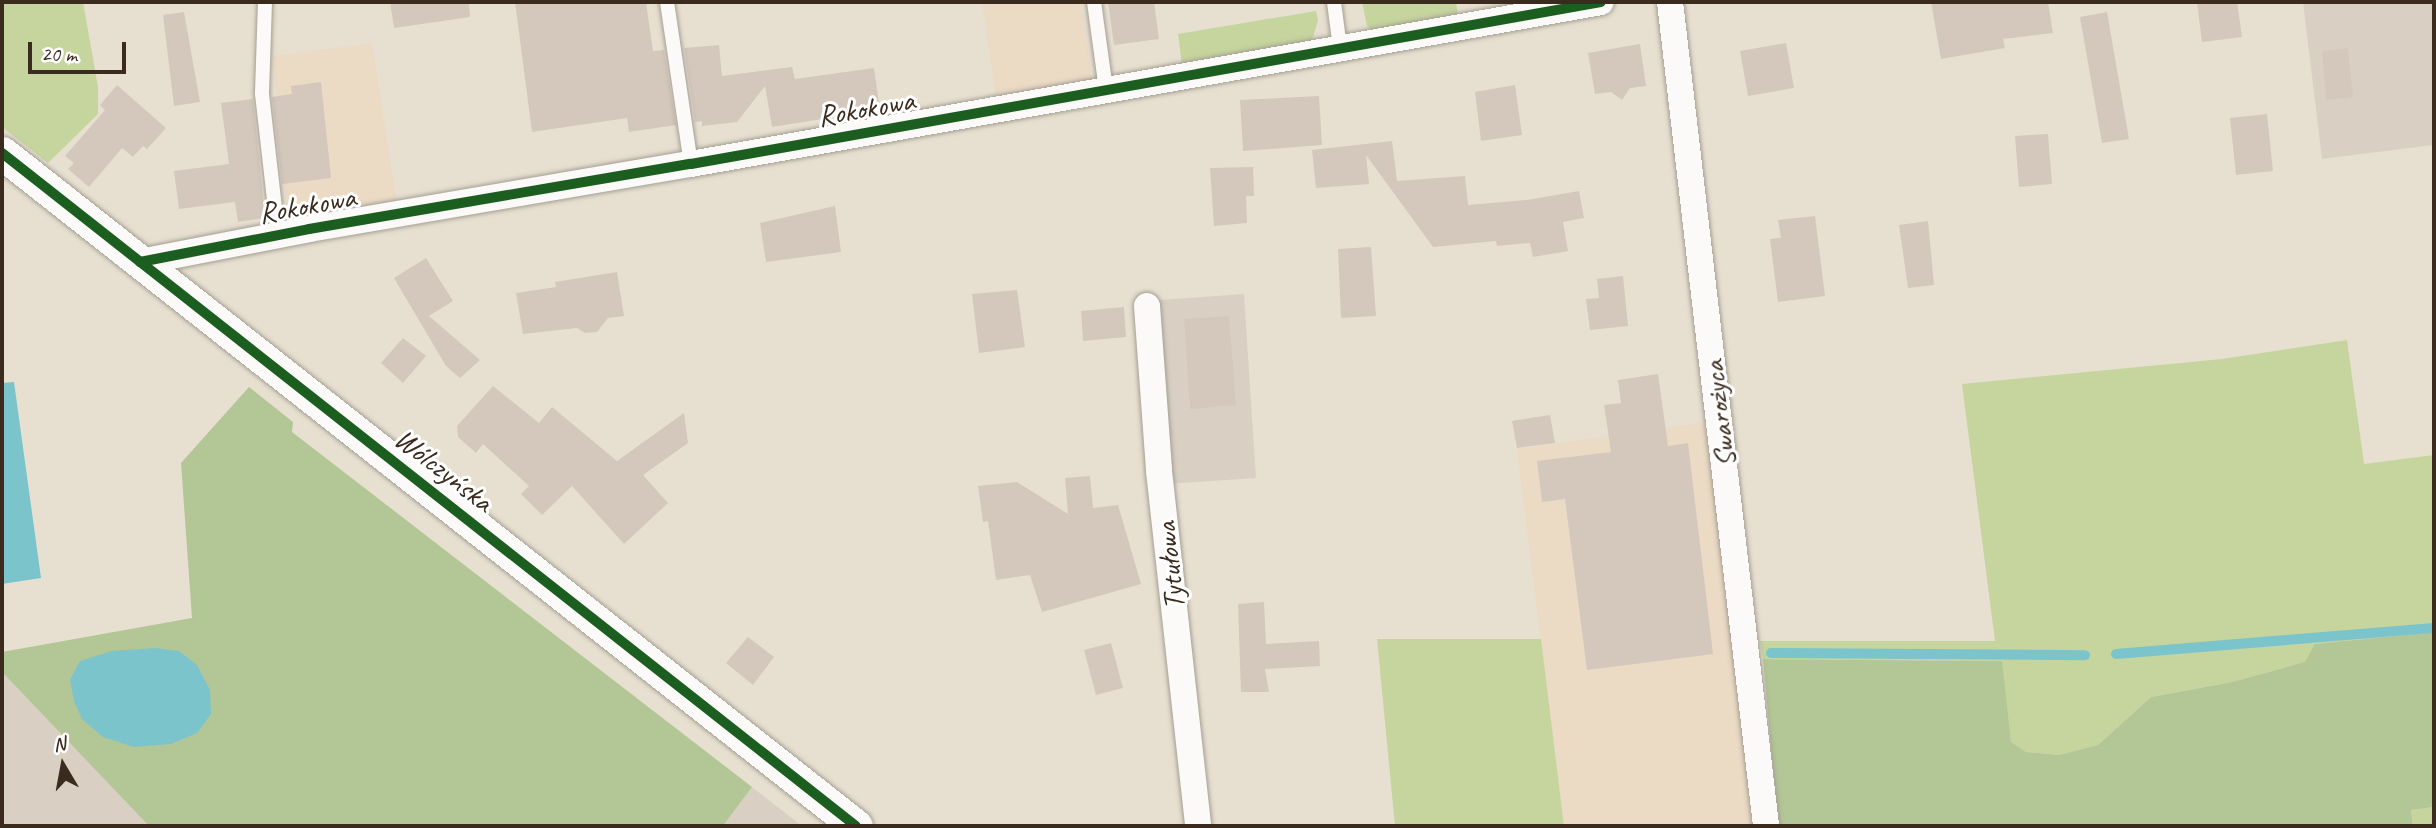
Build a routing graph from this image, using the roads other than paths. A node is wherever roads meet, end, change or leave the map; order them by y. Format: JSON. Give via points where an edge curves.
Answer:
{"nodes":[{"id":1,"x":265,"y":2,"type":"edge"},
{"id":2,"x":667,"y":2,"type":"edge"},
{"id":3,"x":1094,"y":2,"type":"edge"},
{"id":4,"x":1334,"y":2,"type":"edge"},
{"id":5,"x":1601,"y":2,"type":"edge"},
{"id":6,"x":1670,"y":2,"type":"edge"},
{"id":7,"x":1340,"y":48,"type":"junction"},
{"id":8,"x":1106,"y":90,"type":"junction"},
{"id":9,"x":2,"y":153,"type":"edge"},
{"id":10,"x":691,"y":164,"type":"junction"},
{"id":11,"x":278,"y":235,"type":"junction"},
{"id":12,"x":139,"y":262,"type":"junction"},
{"id":13,"x":1147,"y":306,"type":"dead end"},
{"id":14,"x":856,"y":826,"type":"edge"},
{"id":15,"x":1198,"y":826,"type":"edge"},
{"id":16,"x":1766,"y":826,"type":"edge"}],
"edges":[{"from":1,"to":11,"type":"lane","via":[[262,94]]},
{"from":2,"to":10,"type":"lane"},
{"from":3,"to":8,"type":"lane"},
{"from":4,"to":7,"type":"lane"},
{"from":5,"to":7,"type":"street","name":"Rokokowa"},
{"from":6,"to":16,"type":"street","name":"Swarożyca"},
{"from":7,"to":8,"type":"street","name":"Rokokowa"},
{"from":8,"to":10,"type":"street","name":"Rokokowa"},
{"from":9,"to":12,"type":"street","name":"Wólczyńska"},
{"from":10,"to":11,"type":"street","name":"Rokokowa"},
{"from":11,"to":12,"type":"street","name":"Rokokowa"},
{"from":12,"to":14,"type":"street","name":"Wólczyńska"},
{"from":13,"to":15,"type":"street","name":"Tytułowa","via":[[1159,471]]}]}
